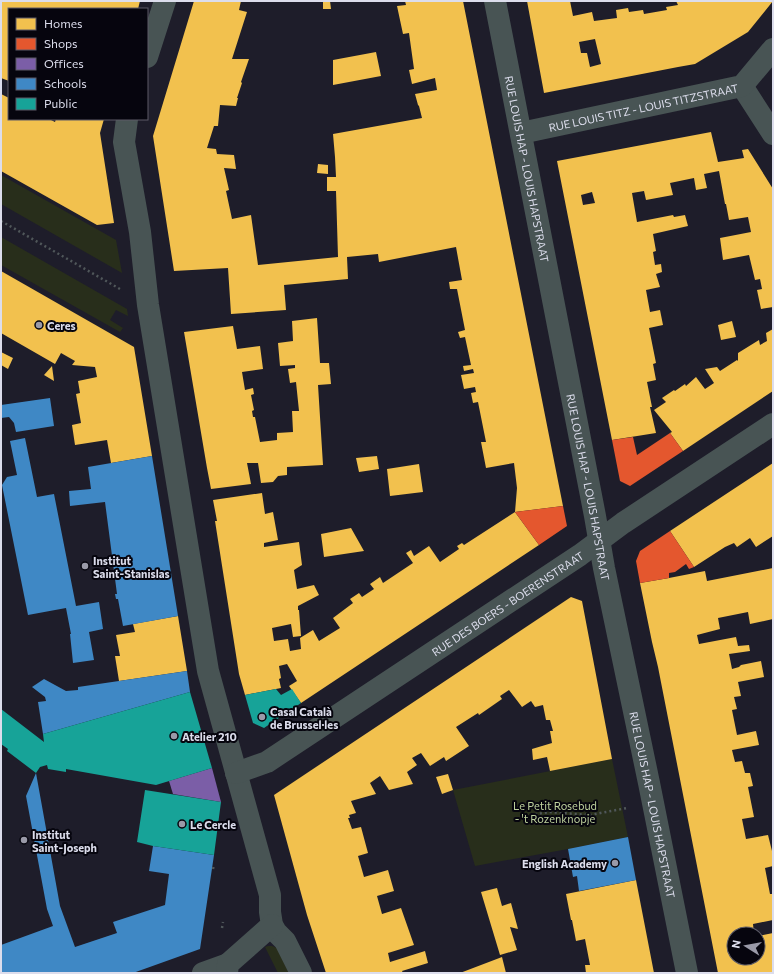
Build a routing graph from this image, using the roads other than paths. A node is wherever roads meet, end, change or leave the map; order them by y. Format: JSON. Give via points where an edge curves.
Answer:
{"nodes":[{"id":1,"x":165,"y":1,"type":"edge"},
{"id":2,"x":495,"y":1,"type":"edge"},
{"id":3,"x":773,"y":49,"type":"edge"},
{"id":4,"x":148,"y":54,"type":"edge"},
{"id":5,"x":742,"y":86,"type":"junction"},
{"id":6,"x":127,"y":120,"type":"edge"},
{"id":7,"x":521,"y":133,"type":"junction"},
{"id":8,"x":773,"y":134,"type":"edge"},
{"id":9,"x":773,"y":424,"type":"edge"},
{"id":10,"x":599,"y":540,"type":"junction"},
{"id":11,"x":236,"y":772,"type":"junction"},
{"id":12,"x":272,"y":925,"type":"junction"},
{"id":13,"x":228,"y":968,"type":"edge"},
{"id":14,"x":203,"y":973,"type":"edge"},
{"id":15,"x":301,"y":973,"type":"edge"},
{"id":16,"x":687,"y":973,"type":"edge"}],
"edges":[{"from":1,"to":4,"type":"street"},
{"from":2,"to":7,"type":"street","name":"RUE LOUIS HAP - LOUIS HAPSTRAAT"},
{"from":3,"to":5,"type":"street","name":"RUE LOUIS TITZ - LOUIS TITZSTRAAT"},
{"from":5,"to":7,"type":"street","name":"RUE LOUIS TITZ - LOUIS TITZSTRAAT"},
{"from":5,"to":8,"type":"street"},
{"from":6,"to":11,"type":"street","via":[[124,142],[140,232],[148,305],[208,671]]},
{"from":7,"to":10,"type":"street","name":"RUE LOUIS HAP - LOUIS HAPSTRAAT"},
{"from":9,"to":10,"type":"street","name":"RUE DES BOERS - BOERENSTRAAT"},
{"from":10,"to":11,"type":"street","name":"RUE DES BOERS - BOERENSTRAAT","via":[[267,762]]},
{"from":10,"to":16,"type":"street","name":"RUE LOUIS HAP - LOUIS HAPSTRAAT"},
{"from":11,"to":12,"type":"street","via":[[270,896]]},
{"from":12,"to":13,"type":"street"},
{"from":12,"to":15,"type":"street","via":[[286,940]]},
{"from":13,"to":14,"type":"street"}]}
